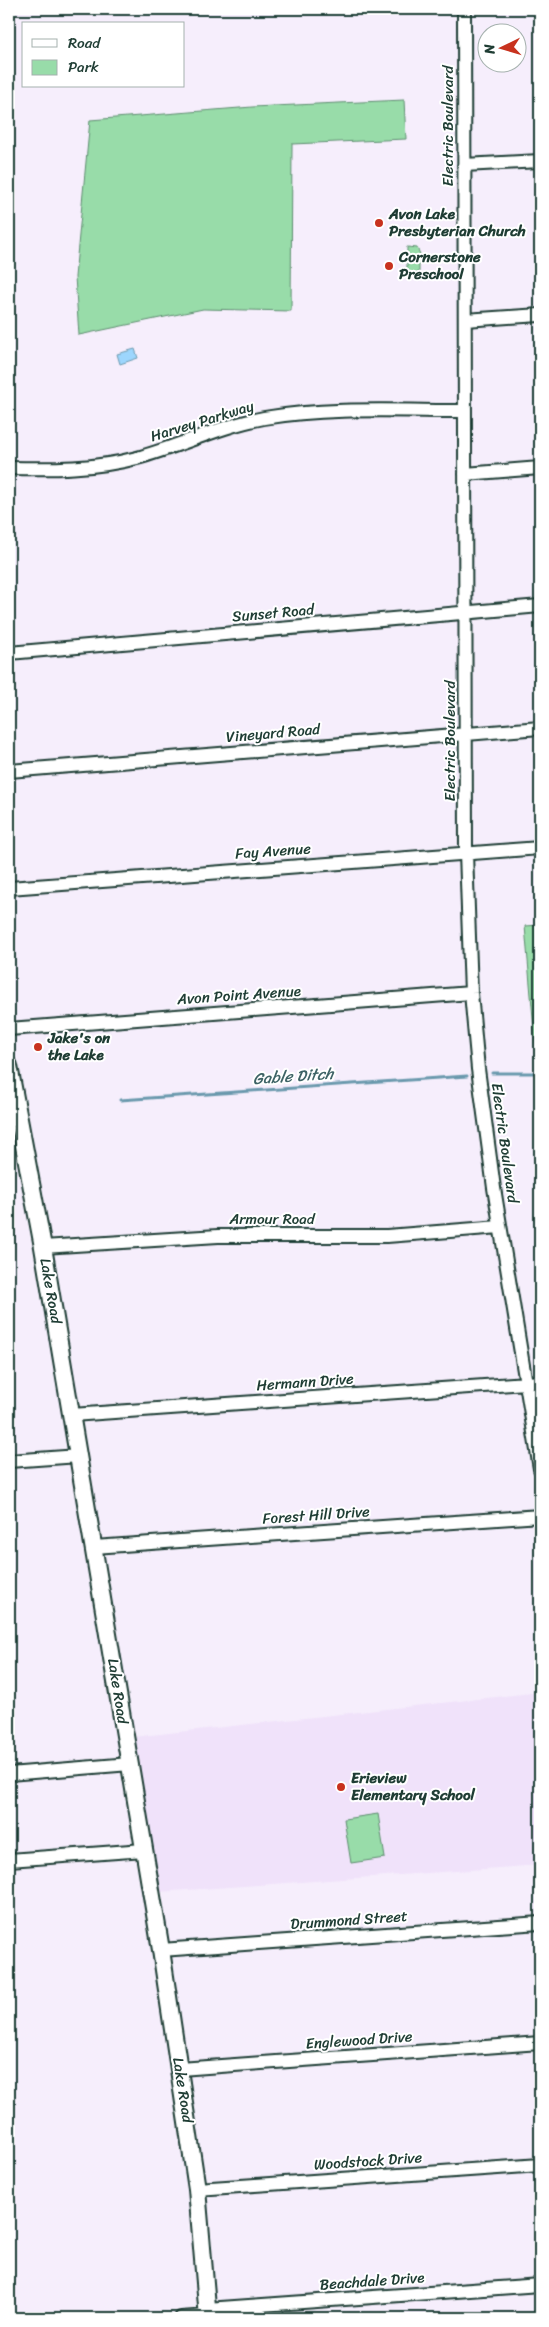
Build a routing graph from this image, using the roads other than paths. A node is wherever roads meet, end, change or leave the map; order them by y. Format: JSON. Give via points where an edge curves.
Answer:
{"nodes":[{"id":1,"x":464,"y":9,"type":"edge"},
{"id":2,"x":540,"y":161,"type":"edge"},
{"id":3,"x":464,"y":165,"type":"junction"},
{"id":4,"x":540,"y":314,"type":"edge"},
{"id":5,"x":465,"y":320,"type":"junction"},
{"id":6,"x":465,"y":411,"type":"junction"},
{"id":7,"x":9,"y":468,"type":"edge"},
{"id":8,"x":540,"y":468,"type":"edge"},
{"id":9,"x":465,"y":474,"type":"junction"},
{"id":10,"x":540,"y":606,"type":"edge"},
{"id":11,"x":466,"y":612,"type":"junction"},
{"id":12,"x":9,"y":653,"type":"edge"},
{"id":13,"x":540,"y":728,"type":"edge"},
{"id":14,"x":466,"y":734,"type":"junction"},
{"id":15,"x":9,"y":771,"type":"edge"},
{"id":16,"x":540,"y":848,"type":"edge"},
{"id":17,"x":466,"y":853,"type":"junction"},
{"id":18,"x":9,"y":888,"type":"edge"},
{"id":19,"x":471,"y":994,"type":"junction"},
{"id":20,"x":9,"y":1029,"type":"edge"},
{"id":21,"x":9,"y":1066,"type":"edge"},
{"id":22,"x":500,"y":1227,"type":"junction"},
{"id":23,"x":43,"y":1248,"type":"junction"},
{"id":24,"x":540,"y":1382,"type":"edge"},
{"id":25,"x":526,"y":1383,"type":"junction"},
{"id":26,"x":72,"y":1415,"type":"junction"},
{"id":27,"x":79,"y":1456,"type":"junction"},
{"id":28,"x":9,"y":1461,"type":"edge"},
{"id":29,"x":540,"y":1469,"type":"edge"},
{"id":30,"x":540,"y":1516,"type":"edge"},
{"id":31,"x":94,"y":1547,"type":"junction"},
{"id":32,"x":130,"y":1764,"type":"junction"},
{"id":33,"x":9,"y":1774,"type":"edge"},
{"id":34,"x":144,"y":1850,"type":"junction"},
{"id":35,"x":9,"y":1860,"type":"edge"},
{"id":36,"x":540,"y":1923,"type":"edge"},
{"id":37,"x":160,"y":1950,"type":"junction"},
{"id":38,"x":540,"y":2043,"type":"edge"},
{"id":39,"x":180,"y":2069,"type":"junction"},
{"id":40,"x":540,"y":2165,"type":"edge"},
{"id":41,"x":197,"y":2189,"type":"junction"},
{"id":42,"x":540,"y":2285,"type":"edge"},
{"id":43,"x":207,"y":2315,"type":"edge"},
{"id":44,"x":181,"y":2318,"type":"edge"}],
"edges":[{"from":1,"to":3,"type":"street","name":"Electric Boulevard"},
{"from":2,"to":3,"type":"street"},
{"from":3,"to":5,"type":"street","name":"Electric Boulevard"},
{"from":4,"to":5,"type":"street"},
{"from":5,"to":6,"type":"street","name":"Electric Boulevard"},
{"from":6,"to":7,"type":"street","name":"Harvey Parkway","via":[[297,414],[231,426],[165,449],[105,464],[74,468]]},
{"from":6,"to":9,"type":"street","name":"Electric Boulevard"},
{"from":8,"to":9,"type":"street"},
{"from":9,"to":11,"type":"street","name":"Electric Boulevard"},
{"from":10,"to":11,"type":"street","name":"Sunset Road"},
{"from":11,"to":12,"type":"street","name":"Sunset Road"},
{"from":11,"to":14,"type":"street","name":"Electric Boulevard"},
{"from":13,"to":14,"type":"street","name":"Vineyard Road"},
{"from":14,"to":15,"type":"street","name":"Vineyard Road"},
{"from":14,"to":17,"type":"street","name":"Electric Boulevard"},
{"from":16,"to":17,"type":"street","name":"Fay Avenue"},
{"from":17,"to":18,"type":"street","name":"Fay Avenue"},
{"from":17,"to":19,"type":"street","name":"Electric Boulevard"},
{"from":19,"to":20,"type":"street","name":"Avon Point Avenue"},
{"from":19,"to":22,"type":"street","name":"Electric Boulevard"},
{"from":21,"to":23,"type":"main road","name":"Lake Road"},
{"from":22,"to":23,"type":"street","name":"Armour Road","via":[[388,1236],[218,1236]]},
{"from":22,"to":25,"type":"street","name":"Electric Boulevard"},
{"from":23,"to":26,"type":"main road","name":"Lake Road"},
{"from":24,"to":25,"type":"street","name":"Hermann Drive"},
{"from":25,"to":26,"type":"street","name":"Hermann Drive"},
{"from":25,"to":29,"type":"street","name":"Electric Boulevard"},
{"from":26,"to":27,"type":"main road","name":"Lake Road"},
{"from":27,"to":28,"type":"street"},
{"from":27,"to":31,"type":"main road","name":"Lake Road"},
{"from":30,"to":31,"type":"street","name":"Forest Hill Drive"},
{"from":31,"to":32,"type":"main road","name":"Lake Road"},
{"from":32,"to":33,"type":"street"},
{"from":32,"to":34,"type":"main road","name":"Lake Road"},
{"from":34,"to":35,"type":"street"},
{"from":34,"to":37,"type":"main road","name":"Lake Road"},
{"from":36,"to":37,"type":"street","name":"Drummond Street"},
{"from":37,"to":39,"type":"main road","name":"Lake Road"},
{"from":38,"to":39,"type":"street","name":"Englewood Drive"},
{"from":39,"to":41,"type":"main road","name":"Lake Road"},
{"from":40,"to":41,"type":"street","name":"Woodstock Drive"},
{"from":41,"to":43,"type":"main road","name":"Lake Road"},
{"from":42,"to":43,"type":"street","name":"Beachdale Drive"},
{"from":43,"to":44,"type":"street","name":"Beachdale Drive"}]}
